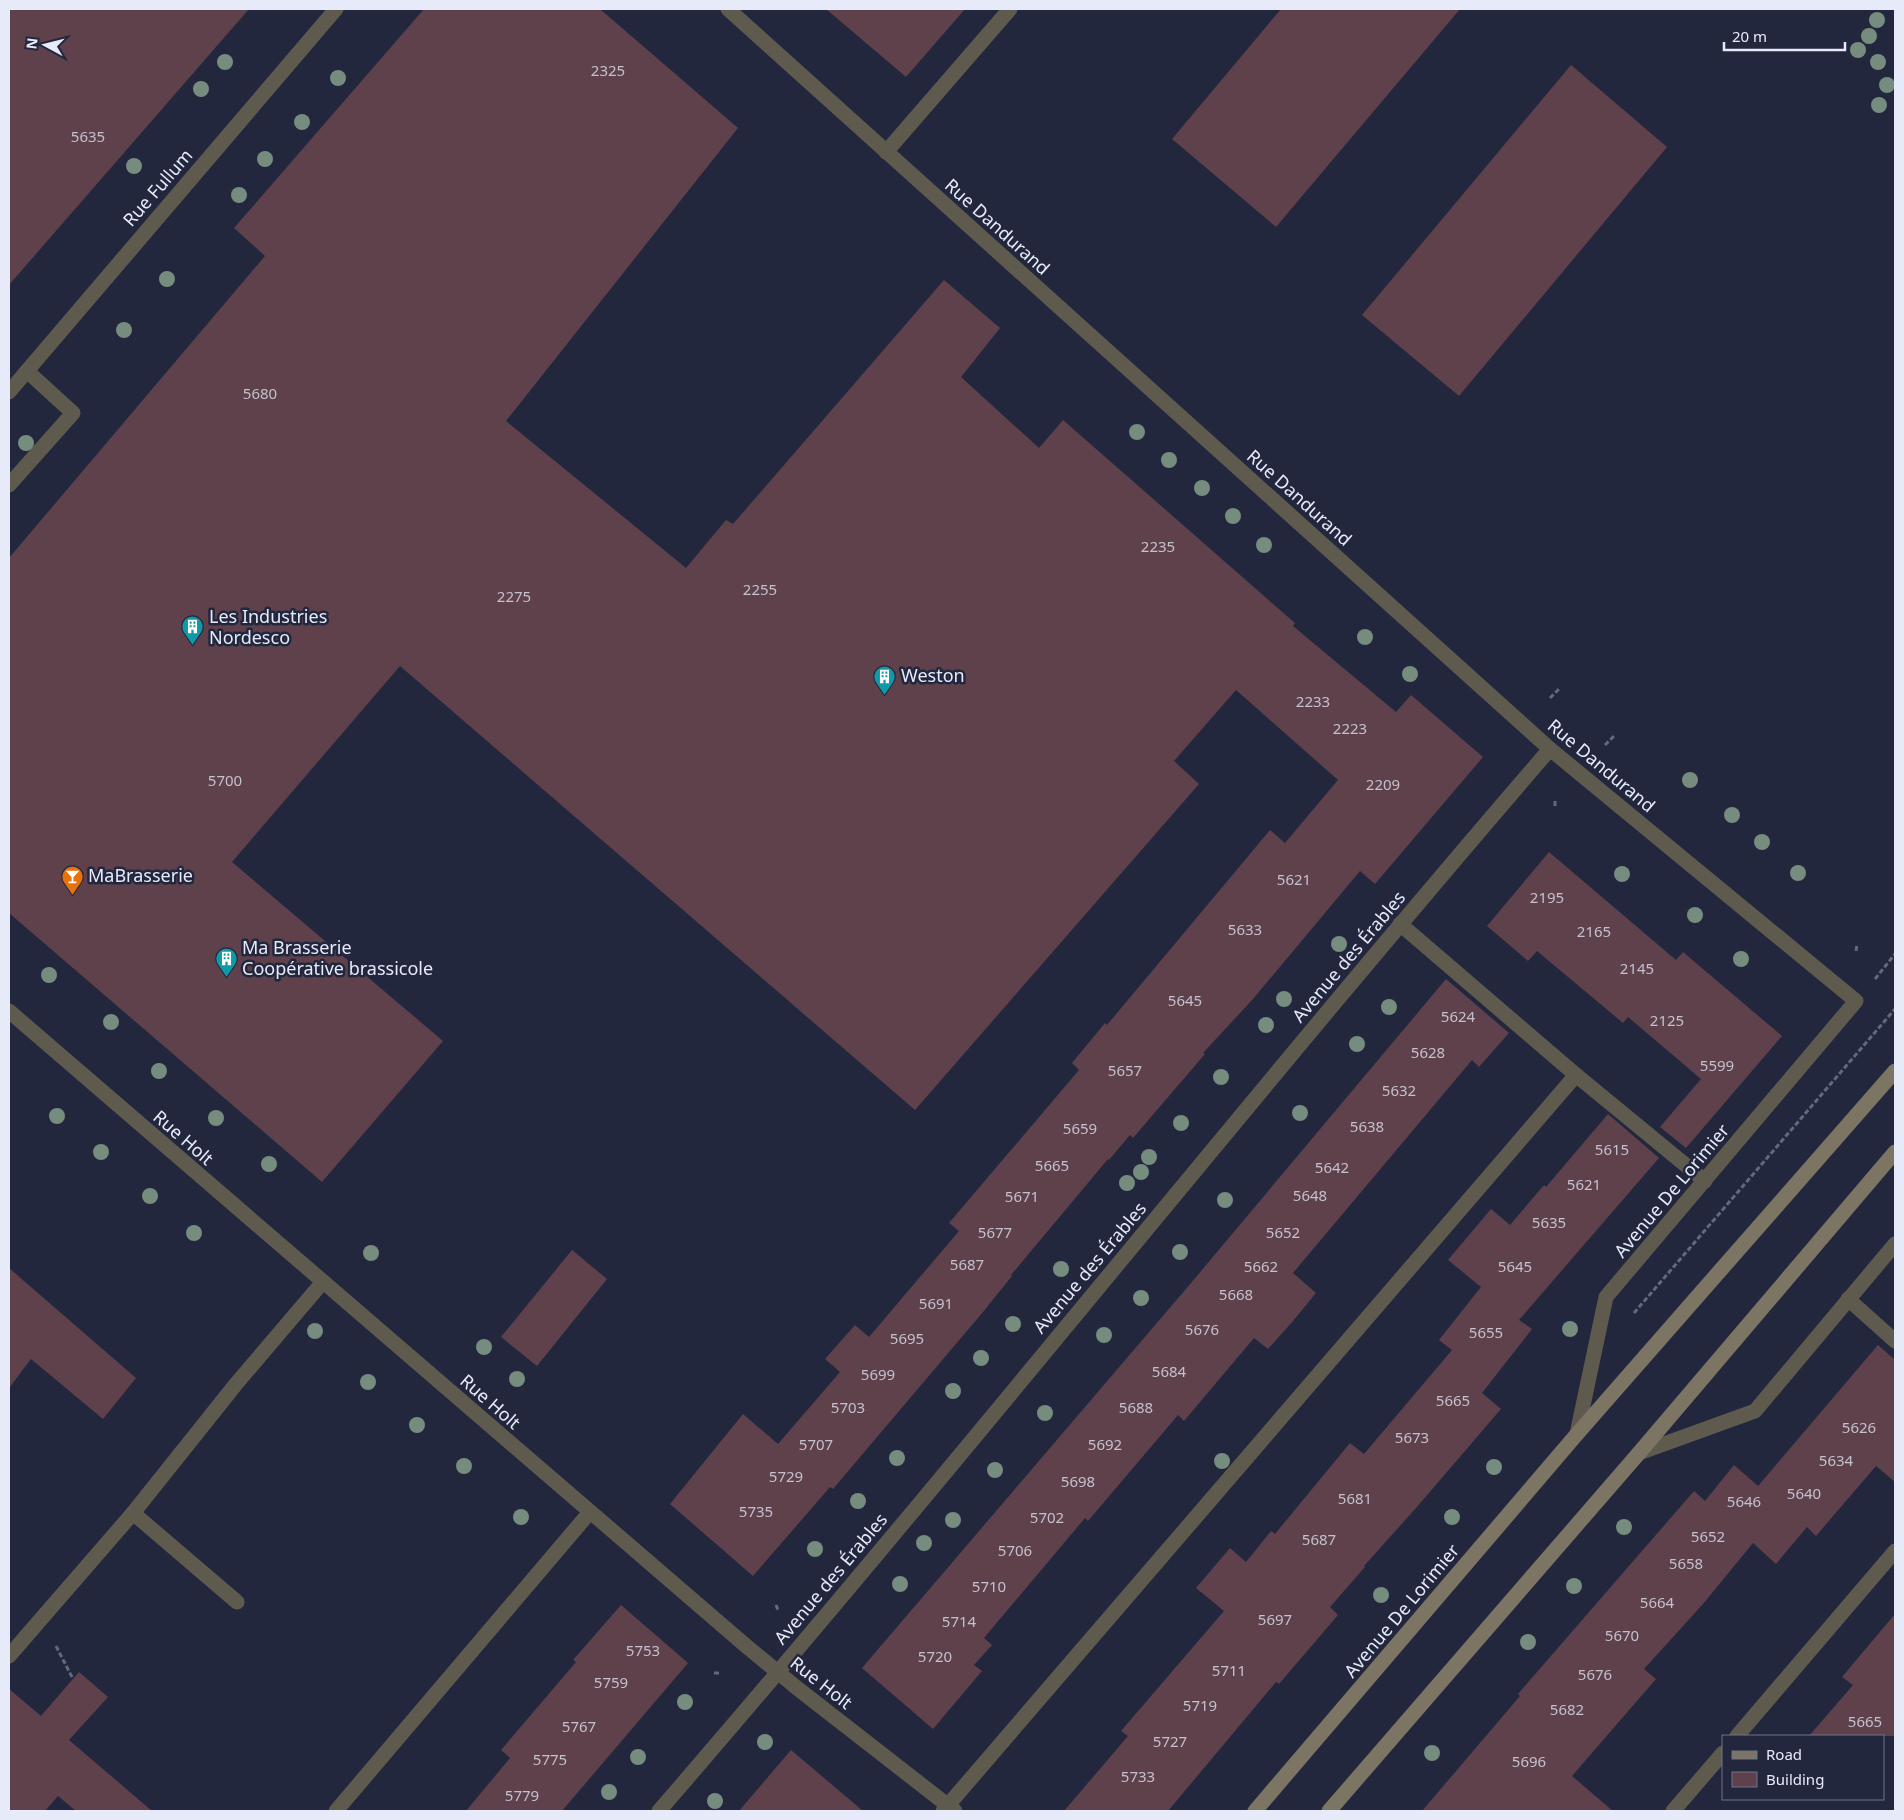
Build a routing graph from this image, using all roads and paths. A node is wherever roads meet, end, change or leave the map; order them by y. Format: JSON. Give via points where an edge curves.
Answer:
{"nodes":[{"id":1,"x":336,"y":9,"type":"edge"},
{"id":2,"x":728,"y":9,"type":"edge"},
{"id":3,"x":1010,"y":9,"type":"edge"},
{"id":4,"x":886,"y":152,"type":"junction"},
{"id":5,"x":27,"y":371,"type":"junction"},
{"id":6,"x":9,"y":392,"type":"edge"},
{"id":7,"x":9,"y":486,"type":"edge"},
{"id":8,"x":1560,"y":688,"type":"dead end"},
{"id":9,"x":1550,"y":698,"type":"dead end"},
{"id":10,"x":1614,"y":736,"type":"dead end"},
{"id":11,"x":1605,"y":745,"type":"dead end"},
{"id":12,"x":1550,"y":749,"type":"junction"},
{"id":13,"x":1555,"y":801,"type":"dead end"},
{"id":14,"x":1555,"y":806,"type":"dead end"},
{"id":15,"x":1400,"y":924,"type":"junction"},
{"id":16,"x":1857,"y":945,"type":"dead end"},
{"id":17,"x":1856,"y":951,"type":"dead end"},
{"id":18,"x":1856,"y":1001,"type":"joint"},
{"id":19,"x":1895,"y":1009,"type":"edge"},
{"id":20,"x":9,"y":1011,"type":"edge"},
{"id":21,"x":1895,"y":1071,"type":"edge"},
{"id":22,"x":1576,"y":1075,"type":"junction"},
{"id":23,"x":1895,"y":1152,"type":"edge"},
{"id":24,"x":1704,"y":1181,"type":"junction"},
{"id":25,"x":1895,"y":1244,"type":"edge"},
{"id":26,"x":322,"y":1283,"type":"junction"},
{"id":27,"x":1848,"y":1299,"type":"junction"},
{"id":28,"x":1634,"y":1313,"type":"dead end"},
{"id":29,"x":1895,"y":1341,"type":"edge"},
{"id":30,"x":1577,"y":1434,"type":"junction"},
{"id":31,"x":1639,"y":1453,"type":"junction"},
{"id":32,"x":590,"y":1512,"type":"junction"},
{"id":33,"x":133,"y":1513,"type":"junction"},
{"id":34,"x":1895,"y":1551,"type":"edge"},
{"id":35,"x":237,"y":1602,"type":"dead end"},
{"id":36,"x":776,"y":1604,"type":"dead end"},
{"id":37,"x":778,"y":1610,"type":"dead end"},
{"id":38,"x":9,"y":1656,"type":"edge"},
{"id":39,"x":714,"y":1673,"type":"dead end"},
{"id":40,"x":719,"y":1673,"type":"dead end"},
{"id":41,"x":778,"y":1673,"type":"junction"},
{"id":42,"x":1738,"y":1735,"type":"edge"},
{"id":43,"x":1722,"y":1754,"type":"edge"},
{"id":44,"x":949,"y":1809,"type":"edge"},
{"id":45,"x":336,"y":1811,"type":"edge"},
{"id":46,"x":659,"y":1811,"type":"edge"},
{"id":47,"x":1255,"y":1811,"type":"edge"},
{"id":48,"x":1329,"y":1811,"type":"edge"},
{"id":49,"x":1673,"y":1811,"type":"edge"}],
"edges":[{"from":1,"to":5,"type":"street","name":"Rue Fullum"},
{"from":2,"to":4,"type":"street","name":"Rue Dandurand"},
{"from":3,"to":4,"type":"street"},
{"from":4,"to":12,"type":"street","name":"Rue Dandurand"},
{"from":5,"to":6,"type":"street","name":"Rue Fullum"},
{"from":5,"to":7,"type":"street","via":[[73,413]]},
{"from":8,"to":9,"type":"path"},
{"from":10,"to":11,"type":"path"},
{"from":12,"to":15,"type":"street","name":"Avenue des Érables"},
{"from":12,"to":18,"type":"street","name":"Rue Dandurand"},
{"from":13,"to":14,"type":"path"},
{"from":15,"to":22,"type":"street"},
{"from":15,"to":41,"type":"street","name":"Avenue des Érables"},
{"from":16,"to":17,"type":"path"},
{"from":18,"to":24,"type":"street","name":"Avenue De Lorimier"},
{"from":19,"to":28,"type":"path"},
{"from":20,"to":26,"type":"street","name":"Rue Holt"},
{"from":21,"to":30,"type":"main road","name":"Avenue De Lorimier"},
{"from":22,"to":24,"type":"street"},
{"from":22,"to":44,"type":"street"},
{"from":23,"to":31,"type":"main road"},
{"from":24,"to":30,"type":"street","name":"Avenue De Lorimier","via":[[1606,1297]]},
{"from":25,"to":27,"type":"street"},
{"from":26,"to":32,"type":"street","name":"Rue Holt"},
{"from":26,"to":33,"type":"street"},
{"from":27,"to":29,"type":"street"},
{"from":27,"to":31,"type":"street","via":[[1755,1411]]},
{"from":30,"to":47,"type":"main road","name":"Avenue De Lorimier"},
{"from":31,"to":48,"type":"main road"},
{"from":32,"to":41,"type":"street","name":"Rue Holt"},
{"from":32,"to":45,"type":"street"},
{"from":33,"to":35,"type":"street"},
{"from":33,"to":38,"type":"street"},
{"from":34,"to":42,"type":"street"},
{"from":36,"to":37,"type":"path"},
{"from":39,"to":40,"type":"path"},
{"from":41,"to":44,"type":"street","name":"Rue Holt"},
{"from":41,"to":46,"type":"street","name":"Avenue des Érables"},
{"from":43,"to":49,"type":"street"}]}
